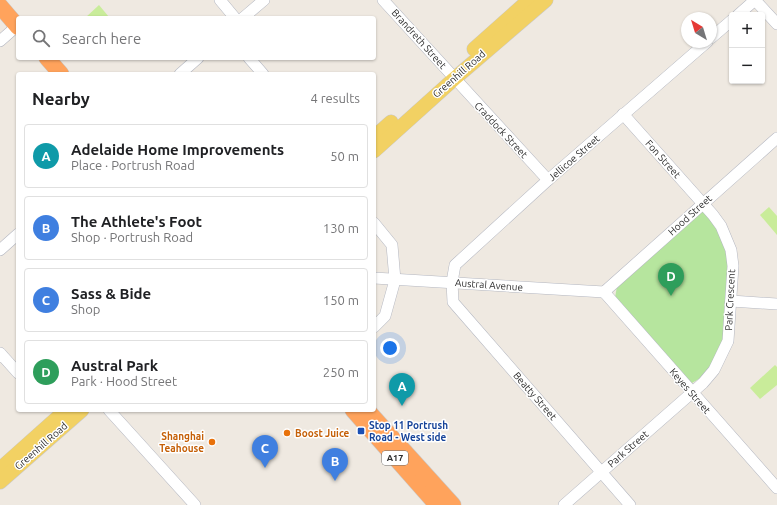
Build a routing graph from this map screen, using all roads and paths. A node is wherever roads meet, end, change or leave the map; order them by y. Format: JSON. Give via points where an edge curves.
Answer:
{"nodes":[{"id":1,"x":4,"y":0,"type":"edge"},
{"id":2,"x":220,"y":0,"type":"edge"},
{"id":3,"x":264,"y":0,"type":"edge"},
{"id":4,"x":384,"y":0,"type":"edge"},
{"id":5,"x":529,"y":0,"type":"edge"},
{"id":6,"x":546,"y":0,"type":"edge"},
{"id":7,"x":755,"y":0,"type":"edge"},
{"id":8,"x":0,"y":5,"type":"edge"},
{"id":9,"x":741,"y":12,"type":"edge"},
{"id":10,"x":233,"y":16,"type":"edge"},
{"id":11,"x":246,"y":16,"type":"edge"},
{"id":12,"x":0,"y":19,"type":"edge"},
{"id":13,"x":729,"y":23,"type":"edge"},
{"id":14,"x":777,"y":24,"type":"edge"},
{"id":15,"x":13,"y":33,"type":"edge"},
{"id":16,"x":717,"y":33,"type":"edge"},
{"id":17,"x":700,"y":48,"type":"edge"},
{"id":18,"x":37,"y":60,"type":"edge"},
{"id":19,"x":49,"y":60,"type":"edge"},
{"id":20,"x":196,"y":60,"type":"edge"},
{"id":21,"x":251,"y":60,"type":"edge"},
{"id":22,"x":47,"y":72,"type":"edge"},
{"id":23,"x":59,"y":72,"type":"edge"},
{"id":24,"x":182,"y":72,"type":"edge"},
{"id":25,"x":261,"y":72,"type":"edge"},
{"id":26,"x":451,"y":75,"type":"junction"},
{"id":27,"x":623,"y":114,"type":"junction"},
{"id":28,"x":376,"y":136,"type":"edge"},
{"id":29,"x":777,"y":138,"type":"edge"},
{"id":30,"x":376,"y":149,"type":"edge"},
{"id":31,"x":548,"y":180,"type":"junction"},
{"id":32,"x":703,"y":204,"type":"junction"},
{"id":33,"x":376,"y":226,"type":"edge"},
{"id":34,"x":16,"y":236,"type":"edge"},
{"id":35,"x":0,"y":250,"type":"edge"},
{"id":36,"x":376,"y":278,"type":"edge"},
{"id":37,"x":395,"y":280,"type":"junction"},
{"id":38,"x":452,"y":282,"type":"junction"},
{"id":39,"x":604,"y":292,"type":"junction"},
{"id":40,"x":731,"y":301,"type":"junction"},
{"id":41,"x":777,"y":304,"type":"edge"},
{"id":42,"x":376,"y":325,"type":"edge"},
{"id":43,"x":0,"y":353,"type":"edge"},
{"id":44,"x":16,"y":371,"type":"edge"},
{"id":45,"x":692,"y":393,"type":"junction"},
{"id":46,"x":80,"y":412,"type":"edge"},
{"id":47,"x":111,"y":412,"type":"edge"},
{"id":48,"x":355,"y":412,"type":"edge"},
{"id":49,"x":369,"y":412,"type":"edge"},
{"id":50,"x":58,"y":413,"type":"edge"},
{"id":51,"x":0,"y":469,"type":"edge"},
{"id":52,"x":601,"y":473,"type":"junction"},
{"id":53,"x":0,"y":482,"type":"edge"},
{"id":54,"x":777,"y":488,"type":"edge"},
{"id":55,"x":195,"y":505,"type":"edge"},
{"id":56,"x":437,"y":505,"type":"edge"},
{"id":57,"x":453,"y":505,"type":"edge"},
{"id":58,"x":564,"y":505,"type":"edge"},
{"id":59,"x":630,"y":505,"type":"edge"}],
"edges":[{"from":1,"to":8,"type":"street"},
{"from":2,"to":10,"type":"street"},
{"from":3,"to":11,"type":"street"},
{"from":4,"to":26,"type":"street","name":"Brandreth Street"},
{"from":5,"to":26,"type":"main road","name":"Greenhill Road"},
{"from":6,"to":26,"type":"main road","name":"Greenhill Road"},
{"from":7,"to":9,"type":"street"},
{"from":7,"to":14,"type":"street"},
{"from":8,"to":15,"type":"highway"},
{"from":12,"to":15,"type":"highway"},
{"from":13,"to":16,"type":"street"},
{"from":17,"to":27,"type":"street","name":"Jellicoe Street"},
{"from":18,"to":22,"type":"highway"},
{"from":19,"to":23,"type":"highway"},
{"from":20,"to":24,"type":"street"},
{"from":21,"to":25,"type":"street"},
{"from":26,"to":28,"type":"main road","name":"Greenhill Road"},
{"from":26,"to":30,"type":"main road","name":"Greenhill Road"},
{"from":26,"to":31,"type":"street","name":"Craddock Street"},
{"from":27,"to":31,"type":"street","name":"Jellicoe Street"},
{"from":27,"to":32,"type":"street","name":"Fon Street"},
{"from":29,"to":32,"type":"street","name":"Hood Street"},
{"from":31,"to":38,"type":"street","name":"Jellicoe Street","via":[[455,265]]},
{"from":32,"to":39,"type":"street","name":"Hood Street"},
{"from":32,"to":40,"type":"street","name":"Park Crescent","via":[[721,226],[731,250]]},
{"from":33,"to":37,"type":"street","via":[[392,245]]},
{"from":34,"to":35,"type":"street"},
{"from":36,"to":37,"type":"street","name":"Austral Avenue"},
{"from":37,"to":38,"type":"street","name":"Austral Avenue"},
{"from":37,"to":42,"type":"street","via":[[385,316]]},
{"from":38,"to":39,"type":"street","name":"Austral Avenue"},
{"from":38,"to":52,"type":"street","name":"Beatty Street","via":[[453,302]]},
{"from":39,"to":45,"type":"street","name":"Keyes Street"},
{"from":40,"to":41,"type":"street"},
{"from":40,"to":45,"type":"street","name":"Park Crescent","via":[[728,341],[714,370]]},
{"from":43,"to":44,"type":"street"},
{"from":45,"to":52,"type":"street","name":"Park Street"},
{"from":45,"to":54,"type":"street","name":"Keyes Street"},
{"from":46,"to":53,"type":"main road","name":"Greenhill Road"},
{"from":47,"to":55,"type":"street"},
{"from":48,"to":56,"type":"highway","number":"A17"},
{"from":49,"to":57,"type":"highway","number":"A17"},
{"from":50,"to":51,"type":"main road","name":"Greenhill Road"},
{"from":52,"to":58,"type":"street","name":"Park Street"},
{"from":52,"to":59,"type":"street","name":"Beatty Street"}]}
